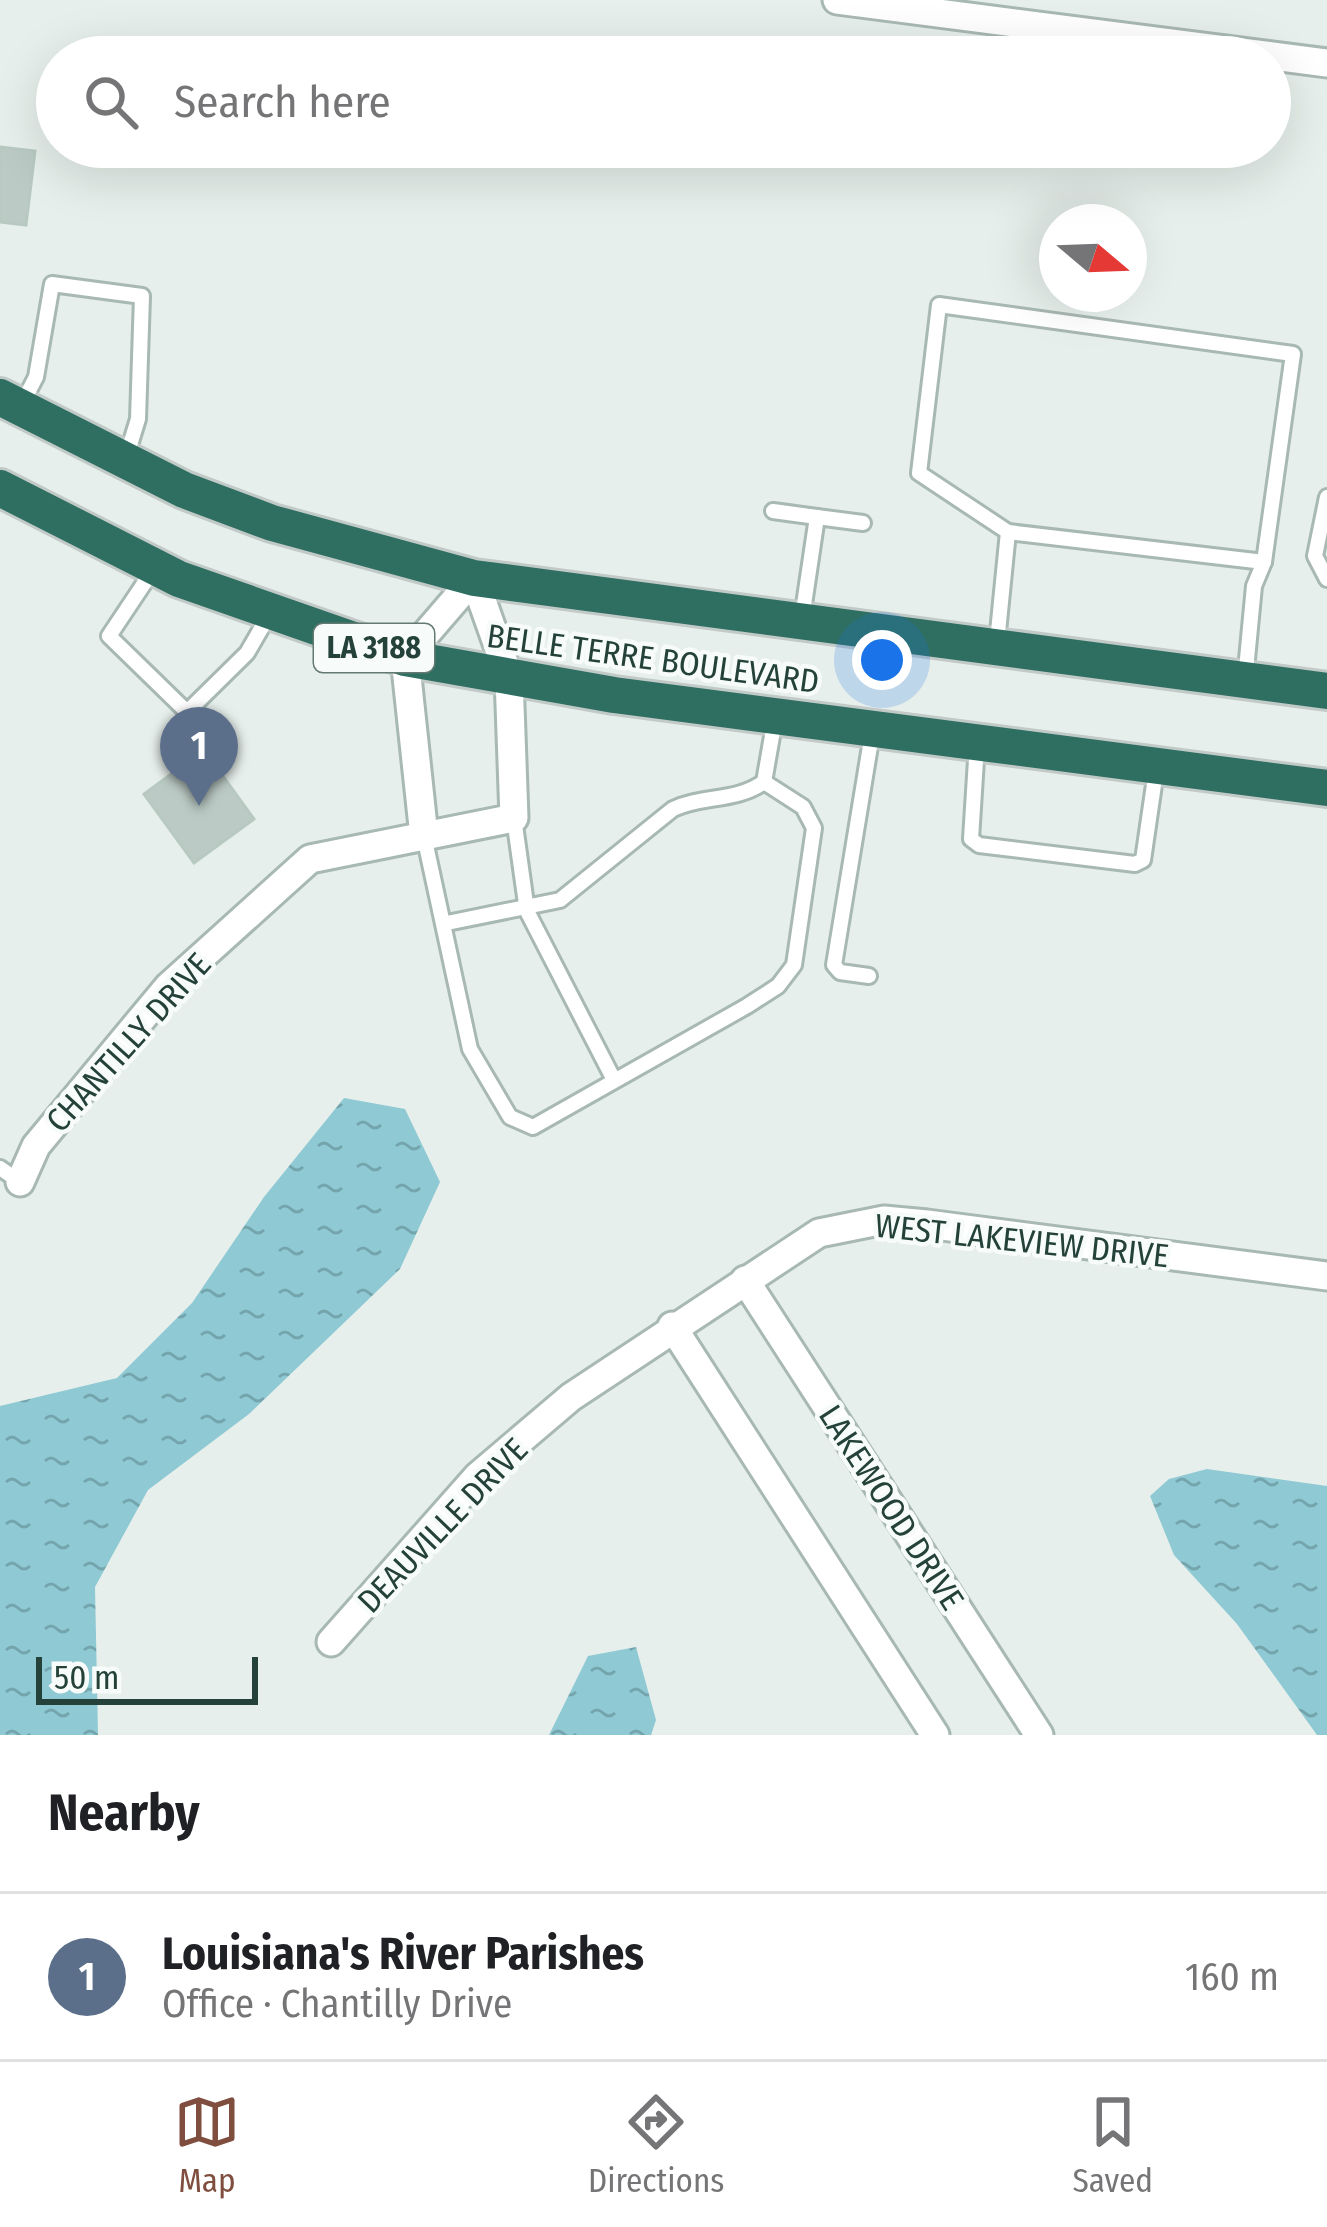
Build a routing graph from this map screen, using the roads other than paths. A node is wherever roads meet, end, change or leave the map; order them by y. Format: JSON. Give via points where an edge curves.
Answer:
{"nodes":[{"id":1,"x":836,"y":0,"type":"edge"},
{"id":2,"x":1036,"y":13,"type":"edge"},
{"id":3,"x":1170,"y":36,"type":"edge"},
{"id":4,"x":1291,"y":57,"type":"edge"},
{"id":5,"x":1327,"y":63,"type":"edge"},
{"id":6,"x":10,"y":403,"type":"edge"},
{"id":7,"x":124,"y":463,"type":"junction"},
{"id":8,"x":0,"y":488,"type":"edge"},
{"id":9,"x":1327,"y":496,"type":"edge"},
{"id":10,"x":773,"y":511,"type":"dead end"},
{"id":11,"x":817,"y":517,"type":"junction"},
{"id":12,"x":863,"y":524,"type":"dead end"},
{"id":13,"x":1008,"y":532,"type":"junction"},
{"id":14,"x":1264,"y":562,"type":"junction"},
{"id":15,"x":154,"y":567,"type":"junction"},
{"id":16,"x":473,"y":578,"type":"junction"},
{"id":17,"x":1327,"y":579,"type":"edge"},
{"id":18,"x":270,"y":614,"type":"junction"},
{"id":19,"x":802,"y":623,"type":"junction"},
{"id":20,"x":997,"y":648,"type":"junction"},
{"id":21,"x":405,"y":658,"type":"junction"},
{"id":22,"x":509,"y":677,"type":"junction"},
{"id":23,"x":1245,"y":680,"type":"junction"},
{"id":24,"x":1327,"y":691,"type":"edge"},
{"id":25,"x":776,"y":716,"type":"junction"},
{"id":26,"x":873,"y":729,"type":"junction"},
{"id":27,"x":977,"y":742,"type":"junction"},
{"id":28,"x":1157,"y":766,"type":"junction"},
{"id":29,"x":764,"y":782,"type":"junction"},
{"id":30,"x":1327,"y":788,"type":"edge"},
{"id":31,"x":514,"y":818,"type":"junction"},
{"id":32,"x":424,"y":836,"type":"junction"},
{"id":33,"x":527,"y":910,"type":"junction"},
{"id":34,"x":447,"y":923,"type":"junction"},
{"id":35,"x":869,"y":976,"type":"dead end"},
{"id":36,"x":613,"y":1078,"type":"junction"},
{"id":37,"x":10,"y":1175,"type":"edge"},
{"id":38,"x":1327,"y":1276,"type":"edge"},
{"id":39,"x":746,"y":1280,"type":"junction"},
{"id":40,"x":672,"y":1326,"type":"junction"},
{"id":41,"x":331,"y":1642,"type":"dead end"},
{"id":42,"x":935,"y":1735,"type":"edge"},
{"id":43,"x":1040,"y":1735,"type":"edge"}],
"edges":[{"from":1,"to":2,"type":"street"},
{"from":2,"to":3,"type":"street"},
{"from":4,"to":5,"type":"street"},
{"from":6,"to":7,"type":"highway","name":"BELLE TERRE BOULEVARD"},
{"from":6,"to":7,"type":"lane","via":[[36,377],[52,284],[142,296],[138,419]]},
{"from":7,"to":16,"type":"highway","name":"BELLE TERRE BOULEVARD","via":[[272,523]]},
{"from":8,"to":15,"type":"highway","name":"BELLE TERRE BOULEVARD","number":"LA 3188"},
{"from":9,"to":17,"type":"lane","via":[[1315,556]]},
{"from":10,"to":11,"type":"lane"},
{"from":11,"to":12,"type":"lane"},
{"from":11,"to":19,"type":"lane"},
{"from":13,"to":14,"type":"lane"},
{"from":13,"to":14,"type":"lane","via":[[919,473],[939,305],[1293,354]]},
{"from":13,"to":20,"type":"lane"},
{"from":14,"to":23,"type":"lane","via":[[1254,586]]},
{"from":15,"to":18,"type":"highway","name":"BELLE TERRE BOULEVARD","number":"LA 3188"},
{"from":15,"to":18,"type":"lane","via":[[110,636],[188,712],[248,653]]},
{"from":16,"to":19,"type":"highway","name":"BELLE TERRE BOULEVARD"},
{"from":16,"to":21,"type":"street"},
{"from":16,"to":22,"type":"street"},
{"from":18,"to":21,"type":"highway","name":"BELLE TERRE BOULEVARD","number":"LA 3188"},
{"from":19,"to":20,"type":"highway","name":"BELLE TERRE BOULEVARD"},
{"from":20,"to":23,"type":"highway","name":"BELLE TERRE BOULEVARD"},
{"from":21,"to":22,"type":"highway","name":"BELLE TERRE BOULEVARD","number":"LA 3188"},
{"from":21,"to":32,"type":"street"},
{"from":22,"to":25,"type":"highway","name":"BELLE TERRE BOULEVARD","number":"LA 3188"},
{"from":22,"to":31,"type":"street"},
{"from":23,"to":24,"type":"highway","name":"BELLE TERRE BOULEVARD"},
{"from":25,"to":26,"type":"highway","name":"BELLE TERRE BOULEVARD","number":"LA 3188"},
{"from":25,"to":29,"type":"lane"},
{"from":26,"to":27,"type":"highway","name":"BELLE TERRE BOULEVARD","number":"LA 3188"},
{"from":26,"to":35,"type":"lane","via":[[834,965]]},
{"from":27,"to":28,"type":"highway","name":"BELLE TERRE BOULEVARD","number":"LA 3188"},
{"from":27,"to":28,"type":"lane","via":[[970,839],[979,845],[1135,865],[1143,860]]},
{"from":28,"to":30,"type":"highway","name":"BELLE TERRE BOULEVARD","number":"LA 3188"},
{"from":29,"to":33,"type":"lane","via":[[673,809],[560,899]]},
{"from":29,"to":36,"type":"lane","via":[[803,807],[814,828],[794,965],[747,1006]]},
{"from":31,"to":32,"type":"street","name":"CHANTILLY DRIVE"},
{"from":31,"to":33,"type":"lane"},
{"from":32,"to":34,"type":"lane"},
{"from":32,"to":37,"type":"street","name":"CHANTILLY DRIVE","via":[[310,859],[167,987]]},
{"from":33,"to":34,"type":"lane"},
{"from":33,"to":36,"type":"lane"},
{"from":34,"to":36,"type":"lane","via":[[470,1049],[510,1117],[533,1127]]},
{"from":38,"to":39,"type":"street","name":"WEST LAKEVIEW DRIVE","via":[[884,1220],[820,1234]]},
{"from":39,"to":40,"type":"street","name":"WEST LAKEVIEW DRIVE"},
{"from":39,"to":43,"type":"street","name":"LAKEWOOD DRIVE"},
{"from":40,"to":41,"type":"street","name":"DEAUVILLE DRIVE","via":[[478,1476]]},
{"from":40,"to":42,"type":"street"}]}
